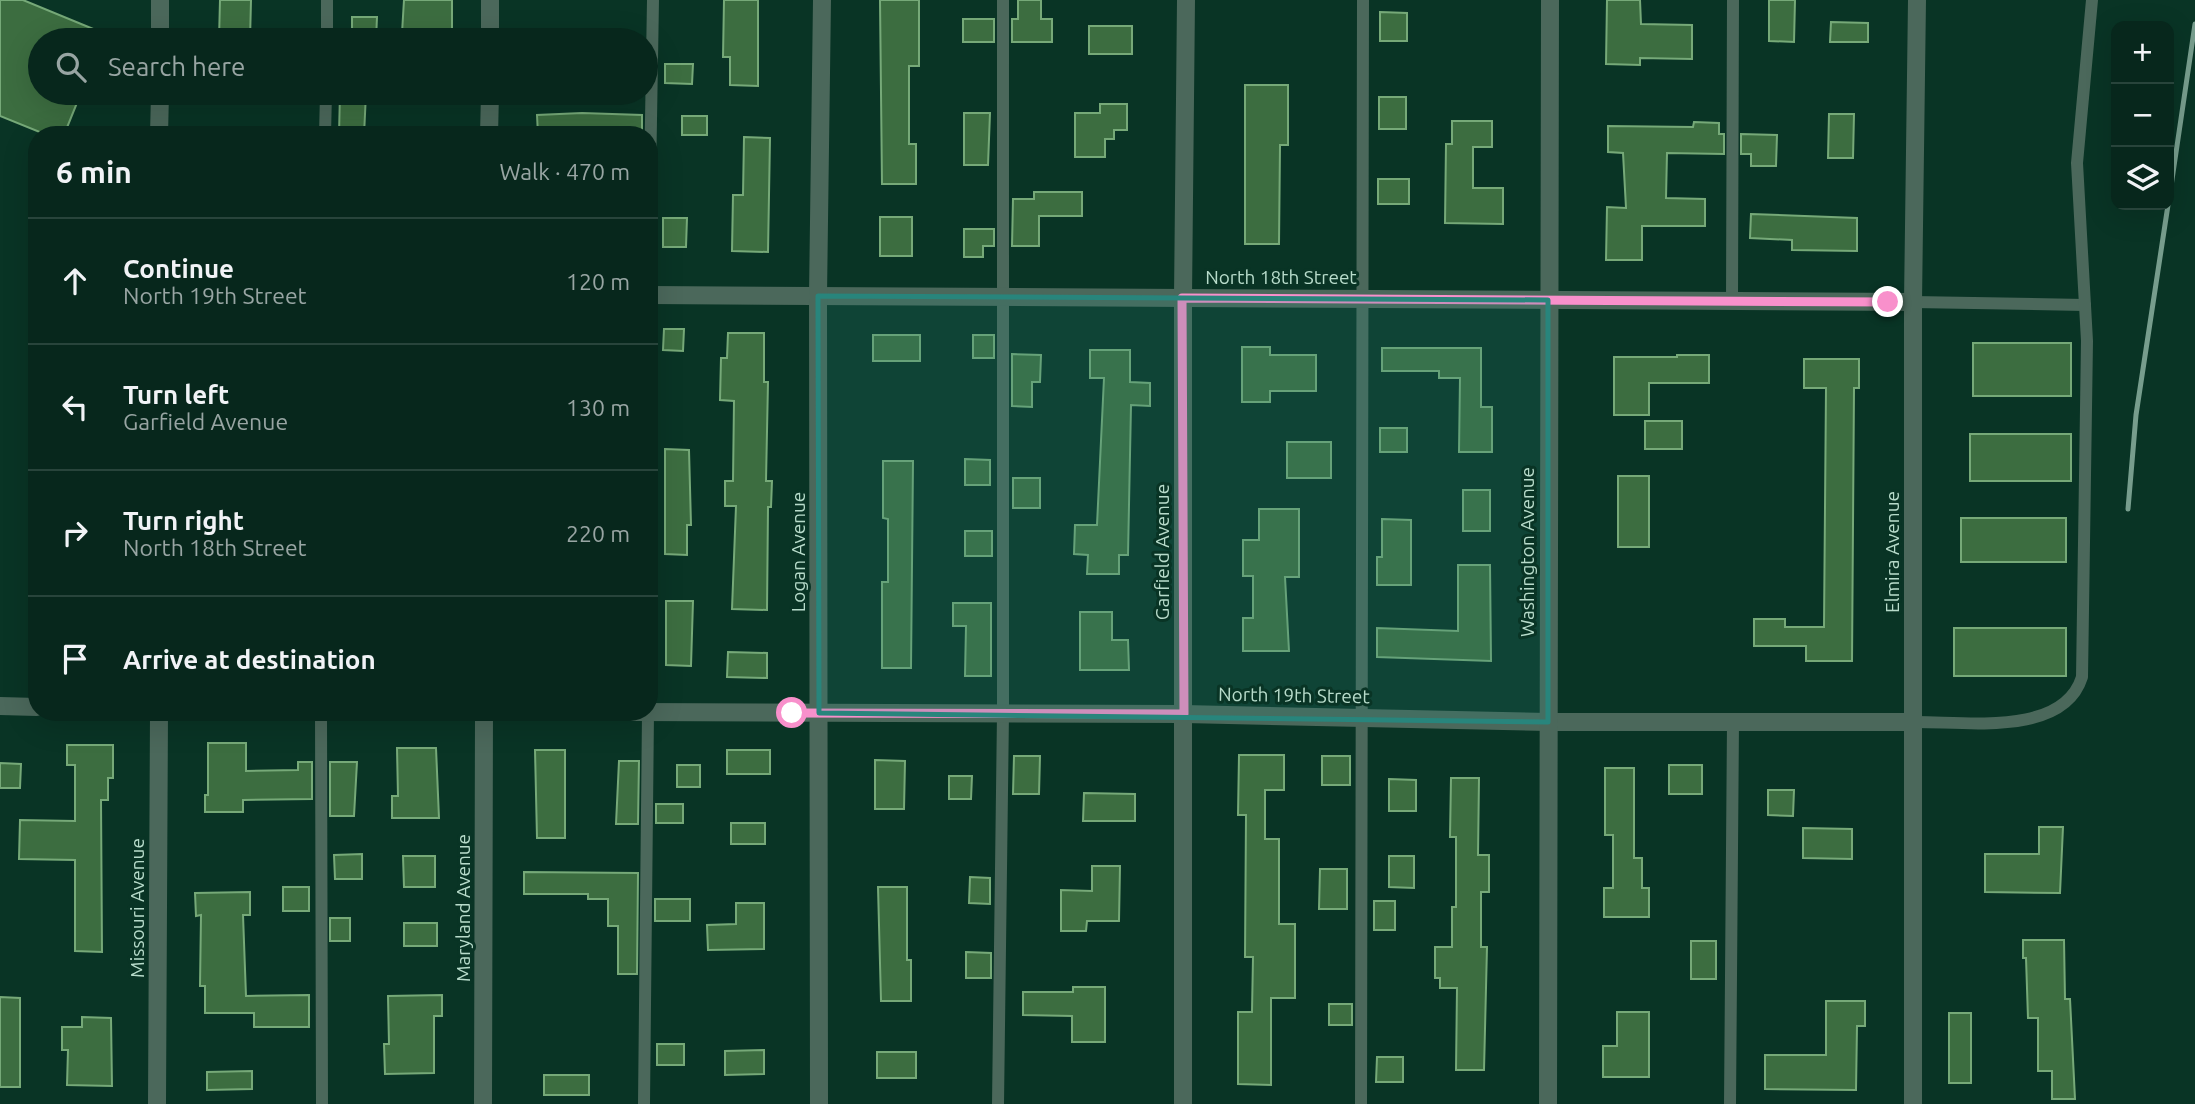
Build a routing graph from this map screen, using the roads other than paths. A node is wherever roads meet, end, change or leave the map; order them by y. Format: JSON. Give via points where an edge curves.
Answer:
{"nodes":[{"id":1,"x":160,"y":0,"type":"edge"},
{"id":2,"x":327,"y":0,"type":"edge"},
{"id":3,"x":490,"y":0,"type":"edge"},
{"id":4,"x":653,"y":0,"type":"edge"},
{"id":5,"x":822,"y":0,"type":"edge"},
{"id":6,"x":1003,"y":0,"type":"edge"},
{"id":7,"x":1186,"y":0,"type":"edge"},
{"id":8,"x":1363,"y":0,"type":"edge"},
{"id":9,"x":1549,"y":0,"type":"edge"},
{"id":10,"x":1734,"y":0,"type":"edge"},
{"id":11,"x":1917,"y":0,"type":"edge"},
{"id":12,"x":2092,"y":0,"type":"edge"},
{"id":13,"x":160,"y":28,"type":"edge"},
{"id":14,"x":327,"y":28,"type":"edge"},
{"id":15,"x":490,"y":28,"type":"edge"},
{"id":16,"x":653,"y":28,"type":"edge"},
{"id":17,"x":160,"y":105,"type":"edge"},
{"id":18,"x":326,"y":105,"type":"edge"},
{"id":19,"x":490,"y":105,"type":"edge"},
{"id":20,"x":651,"y":105,"type":"edge"},
{"id":21,"x":159,"y":126,"type":"edge"},
{"id":22,"x":325,"y":126,"type":"edge"},
{"id":23,"x":489,"y":126,"type":"edge"},
{"id":24,"x":651,"y":126,"type":"edge"},
{"id":25,"x":658,"y":295,"type":"edge"},
{"id":26,"x":818,"y":296,"type":"junction"},
{"id":27,"x":1001,"y":297,"type":"junction"},
{"id":28,"x":1182,"y":298,"type":"junction"},
{"id":29,"x":1363,"y":299,"type":"junction"},
{"id":30,"x":1548,"y":300,"type":"junction"},
{"id":31,"x":1732,"y":301,"type":"junction"},
{"id":32,"x":1913,"y":302,"type":"junction"},
{"id":33,"x":2085,"y":305,"type":"junction"},
{"id":34,"x":0,"y":706,"type":"edge"},
{"id":35,"x":28,"y":707,"type":"edge"},
{"id":36,"x":658,"y":712,"type":"edge"},
{"id":37,"x":819,"y":713,"type":"junction"},
{"id":38,"x":1003,"y":713,"type":"junction"},
{"id":39,"x":1184,"y":714,"type":"junction"},
{"id":40,"x":1364,"y":718,"type":"junction"},
{"id":41,"x":159,"y":721,"type":"edge"},
{"id":42,"x":321,"y":721,"type":"edge"},
{"id":43,"x":484,"y":721,"type":"edge"},
{"id":44,"x":649,"y":721,"type":"edge"},
{"id":45,"x":1548,"y":722,"type":"junction"},
{"id":46,"x":1733,"y":722,"type":"junction"},
{"id":47,"x":1913,"y":722,"type":"junction"},
{"id":48,"x":157,"y":1104,"type":"edge"},
{"id":49,"x":322,"y":1104,"type":"edge"},
{"id":50,"x":483,"y":1104,"type":"edge"},
{"id":51,"x":644,"y":1104,"type":"edge"},
{"id":52,"x":818,"y":1104,"type":"edge"},
{"id":53,"x":998,"y":1104,"type":"edge"},
{"id":54,"x":1182,"y":1104,"type":"edge"},
{"id":55,"x":1361,"y":1104,"type":"edge"},
{"id":56,"x":1548,"y":1104,"type":"edge"},
{"id":57,"x":1730,"y":1104,"type":"edge"},
{"id":58,"x":1913,"y":1104,"type":"edge"}],
"edges":[{"from":1,"to":13,"type":"street"},
{"from":2,"to":14,"type":"lane"},
{"from":3,"to":15,"type":"street"},
{"from":4,"to":16,"type":"lane"},
{"from":5,"to":26,"type":"street","name":"Logan Avenue"},
{"from":6,"to":27,"type":"lane"},
{"from":7,"to":28,"type":"street","name":"Garfield Avenue"},
{"from":8,"to":29,"type":"lane"},
{"from":9,"to":30,"type":"street","name":"Washington Avenue"},
{"from":10,"to":31,"type":"lane"},
{"from":11,"to":32,"type":"street","name":"Elmira Avenue"},
{"from":12,"to":33,"type":"lane","via":[[2077,149]]},
{"from":17,"to":21,"type":"street"},
{"from":18,"to":22,"type":"lane"},
{"from":19,"to":23,"type":"street"},
{"from":20,"to":24,"type":"lane"},
{"from":25,"to":26,"type":"street","name":"North 18th Street"},
{"from":26,"to":27,"type":"street","name":"North 18th Street"},
{"from":26,"to":37,"type":"street","name":"Logan Avenue"},
{"from":27,"to":28,"type":"street","name":"North 18th Street"},
{"from":27,"to":38,"type":"lane"},
{"from":28,"to":29,"type":"street","name":"North 18th Street"},
{"from":28,"to":39,"type":"street","name":"Garfield Avenue"},
{"from":29,"to":30,"type":"street","name":"North 18th Street"},
{"from":29,"to":40,"type":"lane"},
{"from":30,"to":31,"type":"street","name":"North 18th Street"},
{"from":30,"to":45,"type":"street","name":"Washington Avenue"},
{"from":31,"to":32,"type":"street","name":"North 18th Street"},
{"from":32,"to":33,"type":"lane"},
{"from":32,"to":47,"type":"street","name":"Elmira Avenue"},
{"from":33,"to":47,"type":"lane","via":[[2081,681],[2060,708],[2030,720]]},
{"from":34,"to":35,"type":"street"},
{"from":36,"to":37,"type":"street","name":"North 19th Street"},
{"from":37,"to":38,"type":"street","name":"North 19th Street"},
{"from":37,"to":52,"type":"street","name":"Logan Avenue"},
{"from":38,"to":39,"type":"street","name":"North 19th Street"},
{"from":38,"to":53,"type":"lane"},
{"from":39,"to":40,"type":"street","name":"North 19th Street"},
{"from":39,"to":54,"type":"street","name":"Garfield Avenue"},
{"from":40,"to":45,"type":"street","name":"North 19th Street"},
{"from":40,"to":55,"type":"lane"},
{"from":41,"to":48,"type":"street","name":"Missouri Avenue"},
{"from":42,"to":49,"type":"lane"},
{"from":43,"to":50,"type":"street","name":"Maryland Avenue"},
{"from":44,"to":51,"type":"lane"},
{"from":45,"to":46,"type":"street","name":"North 19th Street"},
{"from":45,"to":56,"type":"street","name":"Washington Avenue"},
{"from":46,"to":47,"type":"street","name":"North 19th Street"},
{"from":46,"to":57,"type":"lane"},
{"from":47,"to":58,"type":"street","name":"Elmira Avenue"}]}
